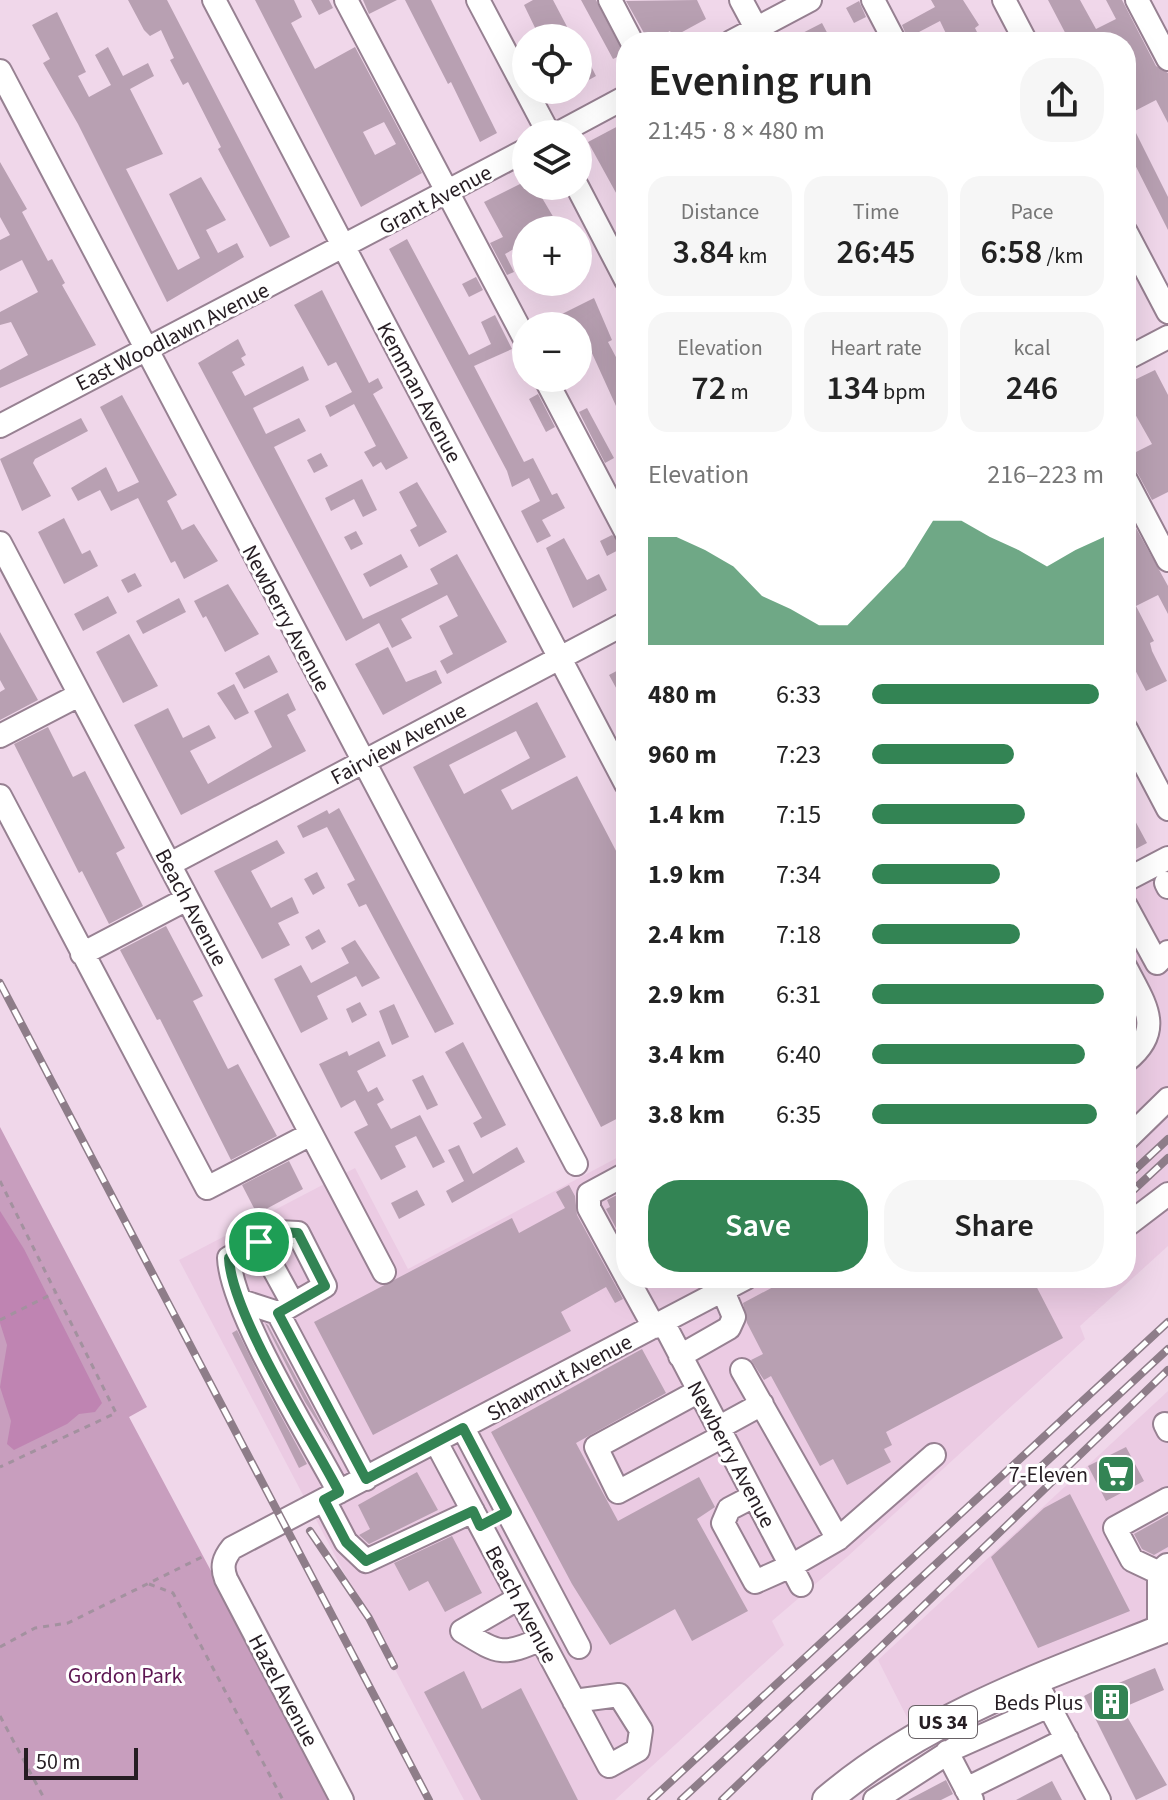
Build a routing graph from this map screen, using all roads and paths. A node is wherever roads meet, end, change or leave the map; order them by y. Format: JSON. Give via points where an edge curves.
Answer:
{"nodes":[{"id":1,"x":214,"y":0,"type":"edge"},
{"id":2,"x":346,"y":0,"type":"edge"},
{"id":3,"x":478,"y":0,"type":"edge"},
{"id":4,"x":610,"y":0,"type":"edge"},
{"id":5,"x":741,"y":0,"type":"edge"},
{"id":6,"x":810,"y":0,"type":"edge"},
{"id":7,"x":873,"y":0,"type":"edge"},
{"id":8,"x":1004,"y":0,"type":"edge"},
{"id":9,"x":1137,"y":0,"type":"edge"},
{"id":10,"x":627,"y":32,"type":"edge"},
{"id":11,"x":758,"y":32,"type":"edge"},
{"id":12,"x":764,"y":32,"type":"edge"},
{"id":13,"x":890,"y":32,"type":"edge"},
{"id":14,"x":1021,"y":32,"type":"edge"},
{"id":15,"x":1168,"y":59,"type":"edge"},
{"id":16,"x":0,"y":71,"type":"edge"},
{"id":17,"x":616,"y":102,"type":"edge"},
{"id":18,"x":542,"y":120,"type":"edge"},
{"id":19,"x":583,"y":120,"type":"edge"},
{"id":20,"x":512,"y":158,"type":"edge"},
{"id":21,"x":448,"y":192,"type":"junction"},
{"id":22,"x":584,"y":200,"type":"edge"},
{"id":23,"x":343,"y":247,"type":"junction"},
{"id":24,"x":1136,"y":251,"type":"edge"},
{"id":25,"x":616,"y":261,"type":"edge"},
{"id":26,"x":1168,"y":312,"type":"edge"},
{"id":27,"x":512,"y":314,"type":"edge"},
{"id":28,"x":1168,"y":337,"type":"edge"},
{"id":29,"x":146,"y":350,"type":"junction"},
{"id":30,"x":1136,"y":354,"type":"edge"},
{"id":31,"x":552,"y":392,"type":"edge"},
{"id":32,"x":0,"y":426,"type":"edge"},
{"id":33,"x":1136,"y":499,"type":"edge"},
{"id":34,"x":616,"y":513,"type":"edge"},
{"id":35,"x":0,"y":543,"type":"edge"},
{"id":36,"x":1168,"y":560,"type":"edge"},
{"id":37,"x":616,"y":628,"type":"edge"},
{"id":38,"x":560,"y":658,"type":"junction"},
{"id":39,"x":79,"y":695,"type":"junction"},
{"id":40,"x":0,"y":736,"type":"edge"},
{"id":41,"x":1136,"y":748,"type":"edge"},
{"id":42,"x":363,"y":761,"type":"junction"},
{"id":43,"x":616,"y":765,"type":"edge"},
{"id":44,"x":0,"y":796,"type":"edge"},
{"id":45,"x":1168,"y":809,"type":"edge"},
{"id":46,"x":1168,"y":858,"type":"edge"},
{"id":47,"x":170,"y":864,"type":"junction"},
{"id":48,"x":1136,"y":875,"type":"edge"},
{"id":49,"x":187,"y":899,"type":"junction"},
{"id":50,"x":1136,"y":924,"type":"edge"},
{"id":51,"x":1168,"y":952,"type":"edge"},
{"id":52,"x":82,"y":954,"type":"junction"},
{"id":53,"x":1136,"y":987,"type":"edge"},
{"id":54,"x":1136,"y":1053,"type":"edge"},
{"id":55,"x":1168,"y":1099,"type":"edge"},
{"id":56,"x":1136,"y":1130,"type":"edge"},
{"id":57,"x":311,"y":1134,"type":"junction"},
{"id":58,"x":576,"y":1164,"type":"dead end"},
{"id":59,"x":616,"y":1179,"type":"edge"},
{"id":60,"x":0,"y":1181,"type":"edge"},
{"id":61,"x":1168,"y":1194,"type":"edge"},
{"id":62,"x":1136,"y":1218,"type":"edge"},
{"id":63,"x":259,"y":1242,"type":"junction"},
{"id":64,"x":616,"y":1258,"type":"edge"},
{"id":65,"x":384,"y":1272,"type":"dead end"},
{"id":66,"x":633,"y":1288,"type":"edge"},
{"id":67,"x":728,"y":1288,"type":"edge"},
{"id":68,"x":723,"y":1291,"type":"junction"},
{"id":69,"x":54,"y":1293,"type":"junction"},
{"id":70,"x":241,"y":1301,"type":"junction"},
{"id":71,"x":286,"y":1308,"type":"junction"},
{"id":72,"x":0,"y":1320,"type":"edge"},
{"id":73,"x":658,"y":1325,"type":"junction"},
{"id":74,"x":680,"y":1356,"type":"junction"},
{"id":75,"x":742,"y":1370,"type":"dead end"},
{"id":76,"x":699,"y":1391,"type":"junction"},
{"id":77,"x":762,"y":1404,"type":"junction"},
{"id":78,"x":463,"y":1428,"type":"junction"},
{"id":79,"x":720,"y":1432,"type":"junction"},
{"id":80,"x":436,"y":1442,"type":"junction"},
{"id":81,"x":934,"y":1455,"type":"dead end"},
{"id":82,"x":0,"y":1467,"type":"edge"},
{"id":83,"x":366,"y":1479,"type":"junction"},
{"id":84,"x":331,"y":1496,"type":"junction"},
{"id":85,"x":754,"y":1496,"type":"junction"},
{"id":86,"x":1167,"y":1502,"type":"edge"},
{"id":87,"x":507,"y":1512,"type":"junction"},
{"id":88,"x":476,"y":1519,"type":"junction"},
{"id":89,"x":838,"y":1539,"type":"junction"},
{"id":90,"x":204,"y":1556,"type":"dead end"},
{"id":91,"x":1165,"y":1571,"type":"edge"},
{"id":92,"x":796,"y":1576,"type":"junction"},
{"id":93,"x":226,"y":1579,"type":"joint"},
{"id":94,"x":149,"y":1584,"type":"junction"},
{"id":95,"x":519,"y":1598,"type":"junction"},
{"id":96,"x":1163,"y":1628,"type":"edge"},
{"id":97,"x":541,"y":1639,"type":"junction"},
{"id":98,"x":0,"y":1647,"type":"edge"},
{"id":99,"x":579,"y":1647,"type":"dead end"},
{"id":100,"x":1026,"y":1683,"type":"junction"},
{"id":101,"x":574,"y":1701,"type":"junction"},
{"id":102,"x":1049,"y":1706,"type":"junction"},
{"id":103,"x":0,"y":1716,"type":"edge"},
{"id":104,"x":1067,"y":1739,"type":"junction"},
{"id":105,"x":947,"y":1752,"type":"junction"},
{"id":106,"x":969,"y":1794,"type":"edge"},
{"id":107,"x":45,"y":1800,"type":"edge"},
{"id":108,"x":283,"y":1800,"type":"edge"},
{"id":109,"x":342,"y":1800,"type":"edge"},
{"id":110,"x":827,"y":1800,"type":"edge"},
{"id":111,"x":875,"y":1800,"type":"edge"},
{"id":112,"x":1099,"y":1800,"type":"edge"}],
"edges":[{"from":1,"to":23,"type":"street","name":"Kemman Avenue"},
{"from":2,"to":21,"type":"street"},
{"from":3,"to":18,"type":"street"},
{"from":4,"to":10,"type":"street"},
{"from":5,"to":11,"type":"street"},
{"from":6,"to":12,"type":"street"},
{"from":7,"to":13,"type":"street"},
{"from":8,"to":14,"type":"street"},
{"from":9,"to":15,"type":"street"},
{"from":16,"to":29,"type":"street","name":"Newberry Avenue"},
{"from":17,"to":19,"type":"street"},
{"from":20,"to":21,"type":"street","name":"Grant Avenue"},
{"from":21,"to":23,"type":"street","name":"Grant Avenue"},
{"from":21,"to":27,"type":"street"},
{"from":22,"to":25,"type":"street"},
{"from":23,"to":29,"type":"street","name":"East Woodlawn Avenue"},
{"from":23,"to":38,"type":"street","name":"Kemman Avenue"},
{"from":24,"to":26,"type":"street"},
{"from":28,"to":30,"type":"street"},
{"from":29,"to":32,"type":"street","name":"East Woodlawn Avenue"},
{"from":29,"to":42,"type":"street","name":"Newberry Avenue"},
{"from":31,"to":34,"type":"street"},
{"from":33,"to":36,"type":"street"},
{"from":35,"to":39,"type":"street","name":"Beach Avenue"},
{"from":37,"to":38,"type":"street","name":"Fairview Avenue"},
{"from":38,"to":42,"type":"street","name":"Fairview Avenue"},
{"from":38,"to":43,"type":"street","name":"Kemman Avenue"},
{"from":39,"to":40,"type":"street"},
{"from":39,"to":47,"type":"street","name":"Beach Avenue"},
{"from":41,"to":45,"type":"street"},
{"from":42,"to":47,"type":"street","name":"Fairview Avenue"},
{"from":42,"to":58,"type":"street","name":"Newberry Avenue"},
{"from":44,"to":52,"type":"street"},
{"from":46,"to":48,"type":"street"},
{"from":47,"to":49,"type":"street","name":"Beach Avenue"},
{"from":49,"to":52,"type":"street"},
{"from":49,"to":57,"type":"street","name":"Beach Avenue"},
{"from":50,"to":51,"type":"street","via":[[1157,963]]},
{"from":52,"to":57,"type":"street","via":[[207,1188]]},
{"from":53,"to":54,"type":"street","via":[[1149,1027]]},
{"from":55,"to":56,"type":"street"},
{"from":57,"to":65,"type":"street","name":"Beach Avenue"},
{"from":59,"to":64,"type":"street","name":"Newberry Avenue","via":[[589,1194],[589,1208]]},
{"from":60,"to":69,"type":"path"},
{"from":61,"to":62,"type":"street"},
{"from":63,"to":70,"type":"street","via":[[229,1258]]},
{"from":63,"to":71,"type":"street"},
{"from":63,"to":71,"type":"street","via":[[277,1232],[298,1233],[325,1286]]},
{"from":66,"to":73,"type":"street","name":"Newberry Avenue"},
{"from":67,"to":68,"type":"street","name":"Shawmut Avenue"},
{"from":68,"to":73,"type":"street","name":"Shawmut Avenue"},
{"from":68,"to":74,"type":"street","via":[[734,1317],[729,1328]]},
{"from":69,"to":72,"type":"path"},
{"from":69,"to":82,"type":"path","via":[[116,1413]]},
{"from":70,"to":71,"type":"street"},
{"from":70,"to":84,"type":"street"},
{"from":71,"to":83,"type":"street"},
{"from":73,"to":74,"type":"street","name":"Newberry Avenue"},
{"from":73,"to":78,"type":"street","name":"Shawmut Avenue"},
{"from":74,"to":76,"type":"street","name":"Newberry Avenue"},
{"from":75,"to":77,"type":"street"},
{"from":76,"to":79,"type":"street","name":"Newberry Avenue"},
{"from":76,"to":79,"type":"street","via":[[596,1447],[618,1492]]},
{"from":77,"to":79,"type":"street"},
{"from":77,"to":89,"type":"street"},
{"from":78,"to":80,"type":"street","name":"Shawmut Avenue"},
{"from":78,"to":87,"type":"street"},
{"from":79,"to":85,"type":"street","name":"Newberry Avenue"},
{"from":80,"to":83,"type":"street","name":"Shawmut Avenue"},
{"from":80,"to":88,"type":"street","name":"Beach Avenue"},
{"from":81,"to":89,"type":"street"},
{"from":83,"to":84,"type":"street","name":"Shawmut Avenue"},
{"from":84,"to":88,"type":"street","via":[[346,1542],[366,1561]]},
{"from":84,"to":93,"type":"street","name":"Shawmut Avenue","via":[[232,1548],[223,1564]]},
{"from":85,"to":92,"type":"street","name":"Newberry Avenue"},
{"from":85,"to":92,"type":"street","via":[[729,1509],[723,1523],[755,1582]]},
{"from":86,"to":91,"type":"street","via":[[1115,1528],[1132,1560]]},
{"from":87,"to":88,"type":"street"},
{"from":87,"to":99,"type":"street"},
{"from":88,"to":95,"type":"street","name":"Beach Avenue"},
{"from":89,"to":92,"type":"street"},
{"from":90,"to":94,"type":"path"},
{"from":91,"to":96,"type":"street"},
{"from":93,"to":109,"type":"street","name":"Hazel Avenue"},
{"from":94,"to":98,"type":"path","via":[[68,1623],[35,1628]]},
{"from":94,"to":108,"type":"path","via":[[173,1593]]},
{"from":95,"to":97,"type":"street","name":"Beach Avenue"},
{"from":95,"to":97,"type":"street","via":[[462,1631],[487,1647],[511,1653]]},
{"from":96,"to":100,"type":"main road","number":"US 34"},
{"from":97,"to":101,"type":"street","name":"Beach Avenue"},
{"from":100,"to":102,"type":"street"},
{"from":100,"to":110,"type":"main road","number":"US 34","via":[[904,1744]]},
{"from":101,"to":101,"type":"street","name":"Beach Avenue","via":[[609,1766],[638,1750],[641,1730],[619,1695]]},
{"from":102,"to":104,"type":"street"},
{"from":102,"to":105,"type":"street"},
{"from":103,"to":107,"type":"path"},
{"from":104,"to":106,"type":"street"},
{"from":104,"to":112,"type":"street"},
{"from":105,"to":106,"type":"street"},
{"from":105,"to":111,"type":"street"}]}
